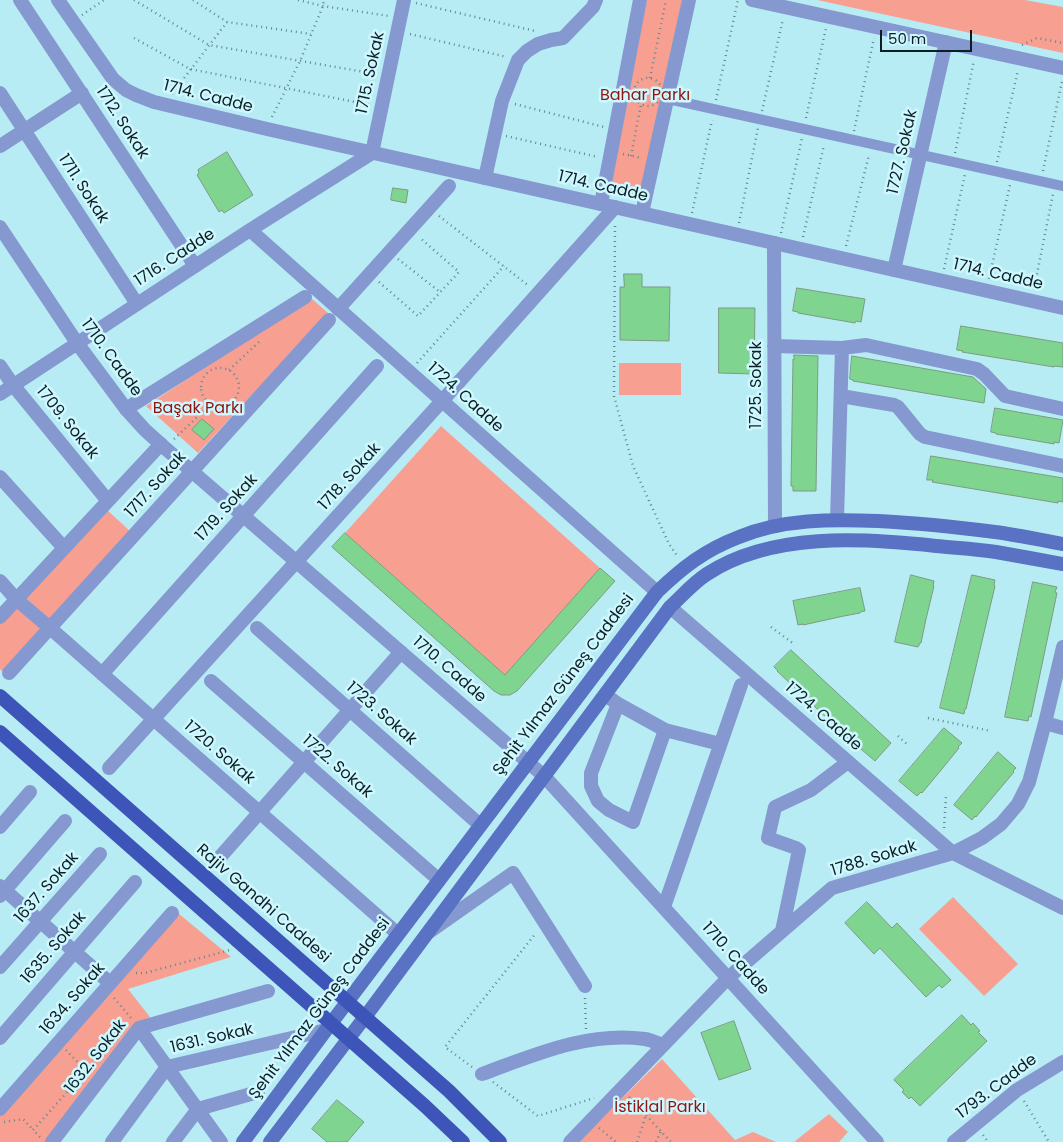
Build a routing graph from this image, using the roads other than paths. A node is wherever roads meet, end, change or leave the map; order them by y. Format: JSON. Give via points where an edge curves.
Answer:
{"nodes":[{"id":1,"x":20,"y":0,"type":"edge"},
{"id":2,"x":58,"y":0,"type":"edge"},
{"id":3,"x":404,"y":0,"type":"edge"},
{"id":4,"x":596,"y":0,"type":"edge"},
{"id":5,"x":640,"y":0,"type":"edge"},
{"id":6,"x":690,"y":0,"type":"edge"},
{"id":7,"x":752,"y":0,"type":"edge"},
{"id":8,"x":946,"y":42,"type":"junction"},
{"id":9,"x":1063,"y":68,"type":"edge"},
{"id":10,"x":82,"y":93,"type":"junction"},
{"id":11,"x":0,"y":94,"type":"edge"},
{"id":12,"x":668,"y":98,"type":"junction"},
{"id":13,"x":24,"y":131,"type":"junction"},
{"id":14,"x":0,"y":146,"type":"edge"},
{"id":15,"x":372,"y":153,"type":"junction"},
{"id":16,"x":920,"y":154,"type":"junction"},
{"id":17,"x":485,"y":178,"type":"junction"},
{"id":18,"x":1059,"y":185,"type":"edge"},
{"id":19,"x":450,"y":186,"type":"dead end"},
{"id":20,"x":601,"y":204,"type":"junction"},
{"id":21,"x":615,"y":207,"type":"junction"},
{"id":22,"x":642,"y":213,"type":"junction"},
{"id":23,"x":0,"y":227,"type":"edge"},
{"id":24,"x":250,"y":230,"type":"junction"},
{"id":25,"x":774,"y":243,"type":"junction"},
{"id":26,"x":195,"y":266,"type":"junction"},
{"id":27,"x":894,"y":270,"type":"junction"},
{"id":28,"x":305,"y":297,"type":"dead end"},
{"id":29,"x":137,"y":304,"type":"junction"},
{"id":30,"x":1063,"y":308,"type":"edge"},
{"id":31,"x":338,"y":309,"type":"junction"},
{"id":32,"x":329,"y":320,"type":"dead end"},
{"id":33,"x":77,"y":343,"type":"junction"},
{"id":34,"x":774,"y":346,"type":"junction"},
{"id":35,"x":842,"y":348,"type":"junction"},
{"id":36,"x":0,"y":366,"type":"edge"},
{"id":37,"x":377,"y":366,"type":"dead end"},
{"id":38,"x":13,"y":385,"type":"junction"},
{"id":39,"x":0,"y":394,"type":"edge"},
{"id":40,"x":841,"y":396,"type":"junction"},
{"id":41,"x":442,"y":401,"type":"junction"},
{"id":42,"x":126,"y":409,"type":"junction"},
{"id":43,"x":1063,"y":409,"type":"edge"},
{"id":44,"x":162,"y":446,"type":"junction"},
{"id":45,"x":1063,"y":466,"type":"edge"},
{"id":46,"x":192,"y":471,"type":"junction"},
{"id":47,"x":0,"y":477,"type":"edge"},
{"id":48,"x":108,"y":501,"type":"junction"},
{"id":49,"x":243,"y":516,"type":"junction"},
{"id":50,"x":837,"y":520,"type":"junction"},
{"id":51,"x":775,"y":526,"type":"junction"},
{"id":52,"x":1063,"y":544,"type":"edge"},
{"id":53,"x":64,"y":548,"type":"junction"},
{"id":54,"x":296,"y":562,"type":"junction"},
{"id":55,"x":1063,"y":564,"type":"edge"},
{"id":56,"x":0,"y":581,"type":"edge"},
{"id":57,"x":657,"y":592,"type":"junction"},
{"id":58,"x":16,"y":599,"type":"junction"},
{"id":59,"x":670,"y":607,"type":"junction"},
{"id":60,"x":0,"y":616,"type":"edge"},
{"id":61,"x":50,"y":628,"type":"junction"},
{"id":62,"x":258,"y":628,"type":"dead end"},
{"id":63,"x":1063,"y":647,"type":"edge"},
{"id":64,"x":401,"y":652,"type":"junction"},
{"id":65,"x":9,"y":673,"type":"dead end"},
{"id":66,"x":102,"y":674,"type":"junction"},
{"id":67,"x":211,"y":681,"type":"dead end"},
{"id":68,"x":741,"y":685,"type":"dead end"},
{"id":69,"x":605,"y":694,"type":"junction"},
{"id":70,"x":0,"y":696,"type":"edge"},
{"id":71,"x":618,"y":704,"type":"junction"},
{"id":72,"x":350,"y":710,"type":"junction"},
{"id":73,"x":153,"y":719,"type":"junction"},
{"id":74,"x":1045,"y":723,"type":"junction"},
{"id":75,"x":1063,"y":728,"type":"edge"},
{"id":76,"x":665,"y":730,"type":"junction"},
{"id":77,"x":0,"y":732,"type":"edge"},
{"id":78,"x":720,"y":744,"type":"junction"},
{"id":79,"x":304,"y":762,"type":"junction"},
{"id":80,"x":528,"y":762,"type":"junction"},
{"id":81,"x":848,"y":762,"type":"junction"},
{"id":82,"x":109,"y":768,"type":"dead end"},
{"id":83,"x":544,"y":776,"type":"junction"},
{"id":84,"x":30,"y":792,"type":"dead end"},
{"id":85,"x":259,"y":812,"type":"junction"},
{"id":86,"x":65,"y":821,"type":"dead end"},
{"id":87,"x":480,"y":825,"type":"junction"},
{"id":88,"x":0,"y":827,"type":"edge"},
{"id":89,"x":948,"y":849,"type":"junction"},
{"id":90,"x":100,"y":854,"type":"dead end"},
{"id":91,"x":221,"y":856,"type":"dead end"},
{"id":92,"x":439,"y":880,"type":"junction"},
{"id":93,"x":135,"y":882,"type":"dead end"},
{"id":94,"x":2,"y":891,"type":"edge"},
{"id":95,"x":664,"y":908,"type":"junction"},
{"id":96,"x":1063,"y":908,"type":"edge"},
{"id":97,"x":172,"y":913,"type":"dead end"},
{"id":98,"x":40,"y":922,"type":"junction"},
{"id":99,"x":782,"y":931,"type":"junction"},
{"id":100,"x":398,"y":934,"type":"junction"},
{"id":101,"x":427,"y":934,"type":"junction"},
{"id":102,"x":74,"y":952,"type":"junction"},
{"id":103,"x":0,"y":967,"type":"edge"},
{"id":104,"x":728,"y":978,"type":"junction"},
{"id":105,"x":112,"y":982,"type":"junction"},
{"id":106,"x":585,"y":986,"type":"road end"},
{"id":107,"x":268,"y":991,"type":"dead end"},
{"id":108,"x":348,"y":1002,"type":"junction"},
{"id":109,"x":365,"y":1017,"type":"junction"},
{"id":110,"x":328,"y":1027,"type":"junction"},
{"id":111,"x":139,"y":1028,"type":"junction"},
{"id":112,"x":0,"y":1038,"type":"edge"},
{"id":113,"x":349,"y":1038,"type":"junction"},
{"id":114,"x":663,"y":1045,"type":"junction"},
{"id":115,"x":1063,"y":1062,"type":"edge"},
{"id":116,"x":167,"y":1067,"type":"junction"},
{"id":117,"x":482,"y":1074,"type":"road end"},
{"id":118,"x":258,"y":1092,"type":"dead end"},
{"id":119,"x":0,"y":1109,"type":"edge"},
{"id":120,"x":198,"y":1110,"type":"junction"},
{"id":121,"x":52,"y":1142,"type":"edge"},
{"id":122,"x":112,"y":1142,"type":"edge"},
{"id":123,"x":173,"y":1142,"type":"edge"},
{"id":124,"x":221,"y":1142,"type":"edge"},
{"id":125,"x":243,"y":1142,"type":"edge"},
{"id":126,"x":270,"y":1142,"type":"edge"},
{"id":127,"x":463,"y":1142,"type":"edge"},
{"id":128,"x":500,"y":1142,"type":"edge"},
{"id":129,"x":570,"y":1142,"type":"edge"},
{"id":130,"x":877,"y":1142,"type":"edge"},
{"id":131,"x":954,"y":1142,"type":"edge"}],
"edges":[{"from":1,"to":10,"type":"street","name":"1712. Sokak"},
{"from":2,"to":15,"type":"street","name":"1714. Cadde","via":[[113,79],[136,95],[163,105]]},
{"from":3,"to":15,"type":"street","name":"1715. Sokak"},
{"from":4,"to":17,"type":"street","via":[[563,38],[538,44],[518,60],[502,101]]},
{"from":5,"to":20,"type":"street"},
{"from":6,"to":12,"type":"street"},
{"from":7,"to":8,"type":"street"},
{"from":8,"to":9,"type":"street","via":[[977,49],[1021,52]]},
{"from":8,"to":16,"type":"street","name":"1727. Sokak"},
{"from":10,"to":13,"type":"street"},
{"from":10,"to":26,"type":"street","name":"1712. Sokak"},
{"from":11,"to":13,"type":"street","name":"1711. Sokak"},
{"from":12,"to":16,"type":"street"},
{"from":12,"to":22,"type":"street"},
{"from":13,"to":14,"type":"street"},
{"from":13,"to":29,"type":"street","name":"1711. Sokak"},
{"from":15,"to":17,"type":"street","name":"1714. Cadde"},
{"from":15,"to":24,"type":"street","name":"1716. Cadde"},
{"from":16,"to":18,"type":"street"},
{"from":16,"to":27,"type":"street","name":"1727. Sokak"},
{"from":17,"to":20,"type":"street","name":"1714. Cadde"},
{"from":19,"to":31,"type":"street"},
{"from":20,"to":21,"type":"street","name":"1714. Cadde"},
{"from":21,"to":22,"type":"street","name":"1714. Cadde"},
{"from":21,"to":41,"type":"street","name":"1718. Sokak"},
{"from":22,"to":25,"type":"street","name":"1714. Cadde"},
{"from":23,"to":33,"type":"street","name":"1710. Cadde"},
{"from":24,"to":26,"type":"street","name":"1716. Cadde"},
{"from":24,"to":31,"type":"street","name":"1724. Cadde"},
{"from":25,"to":27,"type":"street","name":"1714. Cadde"},
{"from":25,"to":34,"type":"street","name":"1725. Sokak"},
{"from":26,"to":29,"type":"street","name":"1716. Cadde"},
{"from":27,"to":30,"type":"street","name":"1714. Cadde"},
{"from":28,"to":42,"type":"street"},
{"from":29,"to":33,"type":"street","name":"1716. Cadde"},
{"from":31,"to":41,"type":"street","name":"1724. Cadde"},
{"from":32,"to":46,"type":"street","name":"1717. Sokak"},
{"from":33,"to":38,"type":"street","name":"1716. Cadde"},
{"from":33,"to":42,"type":"street","name":"1710. Cadde"},
{"from":34,"to":35,"type":"street"},
{"from":34,"to":51,"type":"street","name":"1725. Sokak"},
{"from":35,"to":40,"type":"street"},
{"from":35,"to":43,"type":"street","via":[[866,345],[977,369],[1006,396]]},
{"from":36,"to":38,"type":"street","name":"1709. Sokak"},
{"from":37,"to":49,"type":"street","name":"1719. Sokak"},
{"from":38,"to":39,"type":"street","name":"1716. Cadde"},
{"from":38,"to":48,"type":"street","name":"1709. Sokak"},
{"from":40,"to":45,"type":"street","via":[[894,405],[925,437]]},
{"from":40,"to":50,"type":"street"},
{"from":41,"to":54,"type":"street","name":"1718. Sokak"},
{"from":41,"to":57,"type":"street","name":"1724. Cadde"},
{"from":42,"to":44,"type":"street","name":"1710. Cadde"},
{"from":44,"to":46,"type":"street","name":"1710. Cadde"},
{"from":44,"to":48,"type":"street","name":"1717. Sokak"},
{"from":46,"to":49,"type":"street","name":"1710. Cadde"},
{"from":46,"to":61,"type":"street","name":"1717. Sokak"},
{"from":47,"to":53,"type":"street"},
{"from":48,"to":53,"type":"street","name":"1717. Sokak"},
{"from":49,"to":54,"type":"street","name":"1710. Cadde"},
{"from":49,"to":66,"type":"street","name":"1719. Sokak"},
{"from":50,"to":51,"type":"main road","name":"Şehit Yılmaz Güneş Caddesi"},
{"from":50,"to":52,"type":"main road","name":"Şehit Yılmaz Güneş Caddesi","via":[[908,522],[997,532]]},
{"from":51,"to":57,"type":"main road","name":"Şehit Yılmaz Güneş Caddesi","via":[[714,548],[685,566]]},
{"from":53,"to":58,"type":"street","name":"1717. Sokak"},
{"from":54,"to":64,"type":"street","name":"1710. Cadde"},
{"from":54,"to":73,"type":"street","name":"1718. Sokak"},
{"from":55,"to":59,"type":"main road","via":[[905,542],[838,540],[788,544],[746,556],[706,574]]},
{"from":56,"to":58,"type":"street","name":"1720. Sokak"},
{"from":57,"to":80,"type":"main road","name":"Şehit Yılmaz Güneş Caddesi"},
{"from":58,"to":60,"type":"street","name":"1717. Sokak"},
{"from":58,"to":61,"type":"street","name":"1720. Sokak"},
{"from":59,"to":69,"type":"main road"},
{"from":59,"to":81,"type":"street","name":"1724. Cadde"},
{"from":61,"to":65,"type":"street","name":"1717. Sokak"},
{"from":61,"to":66,"type":"street","name":"1720. Sokak"},
{"from":62,"to":72,"type":"street","name":"1723. Sokak"},
{"from":63,"to":74,"type":"street","name":"1788. Sokak"},
{"from":64,"to":72,"type":"street"},
{"from":64,"to":80,"type":"street","name":"1710. Cadde"},
{"from":66,"to":73,"type":"street","name":"1720. Sokak"},
{"from":67,"to":79,"type":"street","name":"1722. Sokak"},
{"from":68,"to":78,"type":"street"},
{"from":69,"to":71,"type":"street"},
{"from":69,"to":83,"type":"main road"},
{"from":70,"to":108,"type":"main road","name":"Rajiv Gandhi Caddesi"},
{"from":71,"to":76,"type":"street"},
{"from":71,"to":76,"type":"street","via":[[591,773],[591,786],[598,801],[633,822]]},
{"from":72,"to":79,"type":"street"},
{"from":72,"to":87,"type":"street","name":"1723. Sokak"},
{"from":73,"to":82,"type":"street","name":"1718. Sokak"},
{"from":73,"to":85,"type":"street","name":"1720. Sokak"},
{"from":74,"to":75,"type":"street"},
{"from":74,"to":89,"type":"street","name":"1788. Sokak","via":[[1029,782],[1018,804],[1001,824],[982,838]]},
{"from":76,"to":78,"type":"street"},
{"from":77,"to":110,"type":"main road","via":[[244,946]]},
{"from":78,"to":95,"type":"street"},
{"from":79,"to":85,"type":"street"},
{"from":79,"to":92,"type":"street","name":"1722. Sokak"},
{"from":80,"to":83,"type":"street","name":"1710. Cadde"},
{"from":80,"to":87,"type":"main road","name":"Şehit Yılmaz Güneş Caddesi"},
{"from":81,"to":89,"type":"street","name":"1724. Cadde"},
{"from":81,"to":99,"type":"street","via":[[811,790],[775,807],[768,838],[799,850]]},
{"from":83,"to":95,"type":"street","name":"1710. Cadde"},
{"from":83,"to":101,"type":"main road"},
{"from":84,"to":88,"type":"street"},
{"from":85,"to":91,"type":"street"},
{"from":85,"to":100,"type":"street","name":"1720. Sokak"},
{"from":86,"to":94,"type":"street"},
{"from":87,"to":92,"type":"main road","name":"Şehit Yılmaz Güneş Caddesi"},
{"from":89,"to":96,"type":"street","name":"1724. Cadde"},
{"from":89,"to":99,"type":"street","name":"1788. Sokak","via":[[832,888]]},
{"from":90,"to":98,"type":"street","name":"1637. Sokak"},
{"from":92,"to":100,"type":"main road","name":"Şehit Yılmaz Güneş Caddesi"},
{"from":93,"to":102,"type":"street","name":"1635. Sokak"},
{"from":94,"to":98,"type":"street"},
{"from":95,"to":104,"type":"street","name":"1710. Cadde"},
{"from":97,"to":105,"type":"street","name":"1634. Sokak"},
{"from":98,"to":102,"type":"street"},
{"from":98,"to":103,"type":"street","name":"1637. Sokak"},
{"from":99,"to":104,"type":"street","name":"1788. Sokak"},
{"from":100,"to":108,"type":"main road","name":"Şehit Yılmaz Güneş Caddesi"},
{"from":101,"to":106,"type":"street","via":[[513,873]]},
{"from":101,"to":109,"type":"main road"},
{"from":102,"to":105,"type":"street"},
{"from":102,"to":112,"type":"street","name":"1635. Sokak"},
{"from":104,"to":114,"type":"street","name":"1788. Sokak"},
{"from":104,"to":130,"type":"street","name":"1710. Cadde"},
{"from":105,"to":119,"type":"street","name":"1634. Sokak"},
{"from":107,"to":111,"type":"street","name":"1632. Sokak"},
{"from":108,"to":109,"type":"main road","name":"Rajiv Gandhi Caddesi"},
{"from":108,"to":110,"type":"main road","name":"Şehit Yılmaz Güneş Caddesi"},
{"from":109,"to":113,"type":"main road"},
{"from":109,"to":128,"type":"main road","name":"Rajiv Gandhi Caddesi","via":[[449,1091]]},
{"from":110,"to":113,"type":"main road"},
{"from":110,"to":116,"type":"street","name":"1631. Sokak"},
{"from":110,"to":125,"type":"main road","name":"Şehit Yılmaz Güneş Caddesi"},
{"from":111,"to":116,"type":"street"},
{"from":111,"to":121,"type":"street","name":"1632. Sokak"},
{"from":113,"to":126,"type":"main road"},
{"from":113,"to":127,"type":"main road"},
{"from":114,"to":117,"type":"street","via":[[646,1039],[586,1041],[544,1051]]},
{"from":114,"to":129,"type":"street","name":"1788. Sokak"},
{"from":115,"to":131,"type":"street","name":"1793. Cadde","via":[[1017,1090]]},
{"from":116,"to":120,"type":"street"},
{"from":116,"to":122,"type":"street","name":"1631. Sokak"},
{"from":118,"to":120,"type":"street"},
{"from":120,"to":123,"type":"street"},
{"from":120,"to":124,"type":"street"}]}
